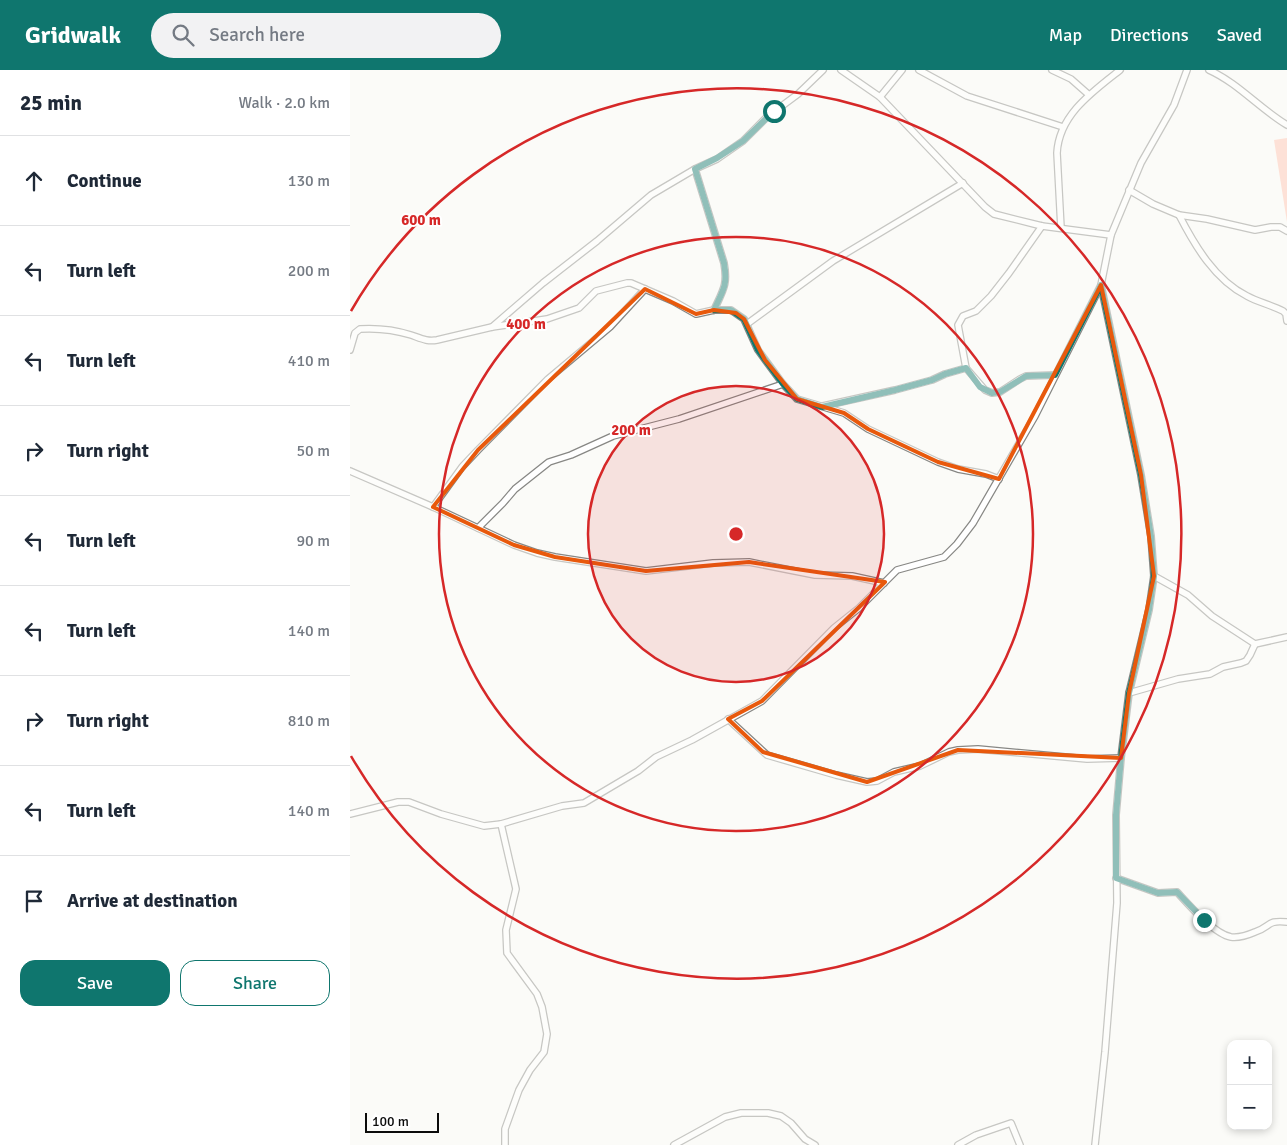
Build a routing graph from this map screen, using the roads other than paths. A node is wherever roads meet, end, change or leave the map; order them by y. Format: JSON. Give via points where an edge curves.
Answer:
{"nodes":[{"id":1,"x":823,"y":70,"type":"edge"},
{"id":2,"x":841,"y":70,"type":"edge"},
{"id":3,"x":902,"y":70,"type":"edge"},
{"id":4,"x":920,"y":70,"type":"edge"},
{"id":5,"x":1052,"y":70,"type":"edge"},
{"id":6,"x":1120,"y":70,"type":"edge"},
{"id":7,"x":1187,"y":70,"type":"edge"},
{"id":8,"x":1209,"y":70,"type":"edge"},
{"id":9,"x":1088,"y":94,"type":"junction"},
{"id":10,"x":880,"y":97,"type":"junction"},
{"id":11,"x":1287,"y":126,"type":"edge"},
{"id":12,"x":1063,"y":127,"type":"junction"},
{"id":13,"x":695,"y":169,"type":"junction"},
{"id":14,"x":963,"y":183,"type":"junction"},
{"id":15,"x":1129,"y":190,"type":"junction"},
{"id":16,"x":1179,"y":214,"type":"junction"},
{"id":17,"x":1042,"y":226,"type":"junction"},
{"id":18,"x":1061,"y":228,"type":"junction"},
{"id":19,"x":1287,"y":232,"type":"edge"},
{"id":20,"x":1111,"y":235,"type":"junction"},
{"id":21,"x":1101,"y":285,"type":"junction"},
{"id":22,"x":645,"y":289,"type":"junction"},
{"id":23,"x":714,"y":310,"type":"junction"},
{"id":24,"x":1287,"y":321,"type":"edge"},
{"id":25,"x":747,"y":324,"type":"junction"},
{"id":26,"x":492,"y":327,"type":"junction"},
{"id":27,"x":350,"y":350,"type":"edge"},
{"id":28,"x":966,"y":368,"type":"junction"},
{"id":29,"x":1055,"y":375,"type":"junction"},
{"id":30,"x":783,"y":384,"type":"junction"},
{"id":31,"x":822,"y":407,"type":"junction"},
{"id":32,"x":350,"y":471,"type":"edge"},
{"id":33,"x":999,"y":480,"type":"junction"},
{"id":34,"x":433,"y":507,"type":"junction"},
{"id":35,"x":478,"y":528,"type":"junction"},
{"id":36,"x":1154,"y":576,"type":"junction"},
{"id":37,"x":884,"y":583,"type":"junction"},
{"id":38,"x":1287,"y":637,"type":"edge"},
{"id":39,"x":1255,"y":644,"type":"junction"},
{"id":40,"x":1129,"y":693,"type":"junction"},
{"id":41,"x":728,"y":719,"type":"junction"},
{"id":42,"x":1121,"y":758,"type":"junction"},
{"id":43,"x":350,"y":814,"type":"edge"},
{"id":44,"x":501,"y":824,"type":"junction"},
{"id":45,"x":1116,"y":878,"type":"junction"},
{"id":46,"x":1287,"y":922,"type":"edge"},
{"id":47,"x":504,"y":1145,"type":"edge"},
{"id":48,"x":674,"y":1145,"type":"edge"},
{"id":49,"x":815,"y":1145,"type":"edge"},
{"id":50,"x":958,"y":1145,"type":"edge"},
{"id":51,"x":1020,"y":1145,"type":"edge"},
{"id":52,"x":1095,"y":1145,"type":"edge"}],
"edges":[{"from":1,"to":13,"type":"street","via":[[743,141]]},
{"from":2,"to":10,"type":"street"},
{"from":3,"to":10,"type":"street"},
{"from":4,"to":12,"type":"street","via":[[967,96]]},
{"from":5,"to":9,"type":"street","via":[[1071,79]]},
{"from":6,"to":9,"type":"street"},
{"from":7,"to":15,"type":"street","via":[[1174,105]]},
{"from":8,"to":11,"type":"street","via":[[1226,77]]},
{"from":9,"to":12,"type":"street"},
{"from":10,"to":14,"type":"street"},
{"from":12,"to":18,"type":"street","via":[[1057,153]]},
{"from":13,"to":23,"type":"street","via":[[727,276]]},
{"from":13,"to":26,"type":"street","via":[[651,195]]},
{"from":14,"to":17,"type":"street","via":[[994,214]]},
{"from":14,"to":25,"type":"street","via":[[833,261]]},
{"from":15,"to":16,"type":"street"},
{"from":15,"to":20,"type":"street"},
{"from":16,"to":19,"type":"street","via":[[1255,230],[1280,227]]},
{"from":16,"to":24,"type":"street","via":[[1223,280],[1247,296],[1283,310]]},
{"from":17,"to":18,"type":"street"},
{"from":17,"to":28,"type":"street","via":[[991,296],[959,320]]},
{"from":18,"to":20,"type":"street"},
{"from":20,"to":21,"type":"street"},
{"from":21,"to":29,"type":"street"},
{"from":21,"to":36,"type":"street","via":[[1141,475]]},
{"from":22,"to":23,"type":"street","via":[[696,314]]},
{"from":22,"to":26,"type":"street","via":[[627,283],[600,289],[579,308],[547,319]]},
{"from":22,"to":34,"type":"street","via":[[610,327],[548,379],[478,450]]},
{"from":23,"to":25,"type":"street","via":[[731,310]]},
{"from":25,"to":30,"type":"street","via":[[758,350]]},
{"from":26,"to":27,"type":"street","via":[[430,341],[409,334],[360,328]]},
{"from":28,"to":29,"type":"street","via":[[980,387],[992,393],[1000,392],[1026,376]]},
{"from":28,"to":31,"type":"street","via":[[932,380]]},
{"from":29,"to":33,"type":"street"},
{"from":30,"to":31,"type":"street","via":[[797,399]]},
{"from":30,"to":35,"type":"street","via":[[679,419],[614,436],[549,462],[515,489]]},
{"from":31,"to":33,"type":"street","via":[[844,414],[938,462]]},
{"from":32,"to":34,"type":"street"},
{"from":33,"to":37,"type":"street","via":[[973,523],[944,557],[897,570]]},
{"from":34,"to":35,"type":"street"},
{"from":35,"to":37,"type":"street","via":[[537,553],[636,570],[713,562],[750,562]]},
{"from":36,"to":39,"type":"street","via":[[1188,595],[1212,616]]},
{"from":36,"to":40,"type":"street"},
{"from":37,"to":41,"type":"street","via":[[762,701]]},
{"from":38,"to":39,"type":"street"},
{"from":39,"to":40,"type":"street","via":[[1246,661],[1241,663],[1210,674]]},
{"from":40,"to":42,"type":"street"},
{"from":41,"to":42,"type":"street","via":[[767,755],[867,782],[958,750],[978,749],[1063,758]]},
{"from":41,"to":44,"type":"street","via":[[656,757],[584,803]]},
{"from":42,"to":45,"type":"street","via":[[1116,815]]},
{"from":43,"to":44,"type":"street","via":[[409,802],[473,824]]},
{"from":44,"to":47,"type":"street","via":[[516,888],[506,930],[507,953],[537,994],[547,1034],[544,1052],[519,1090],[505,1129]]},
{"from":45,"to":46,"type":"street","via":[[1158,893],[1177,892],[1212,927],[1231,937],[1259,930],[1273,921]]},
{"from":45,"to":52,"type":"street","via":[[1117,903]]},
{"from":48,"to":49,"type":"street","via":[[725,1117],[768,1112],[791,1123]]},
{"from":50,"to":51,"type":"street","via":[[1011,1123]]}]}
